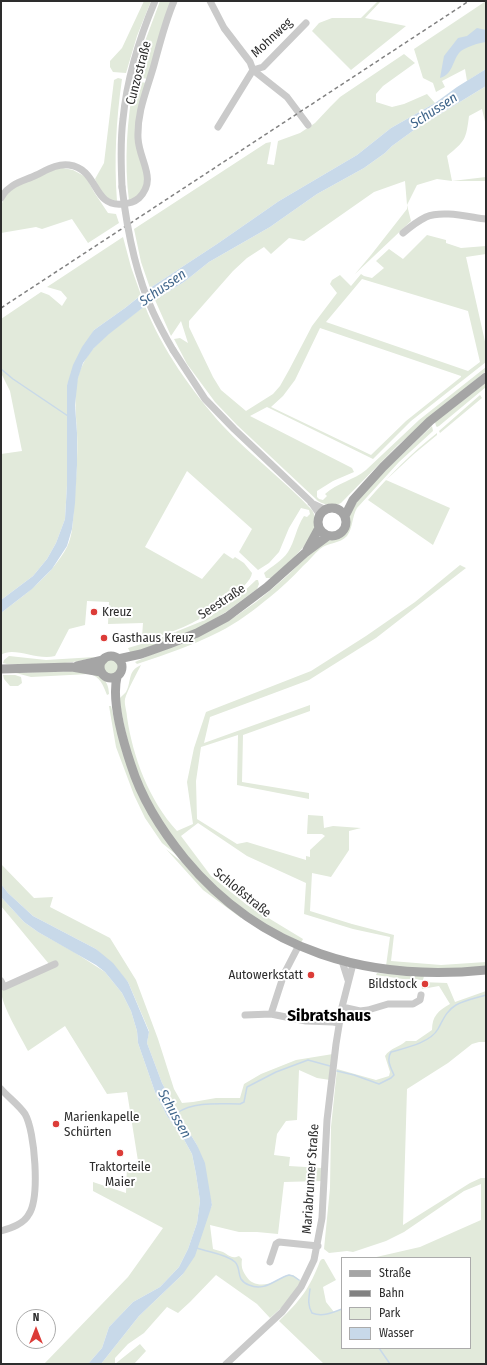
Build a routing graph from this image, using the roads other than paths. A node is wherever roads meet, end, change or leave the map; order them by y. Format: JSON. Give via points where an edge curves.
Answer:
{"nodes":[{"id":1,"x":155,"y":1,"type":"edge"},
{"id":2,"x":174,"y":1,"type":"edge"},
{"id":3,"x":210,"y":1,"type":"edge"},
{"id":4,"x":306,"y":23,"type":"dead end"},
{"id":5,"x":253,"y":70,"type":"junction"},
{"id":6,"x":308,"y":125,"type":"dead end"},
{"id":7,"x":218,"y":127,"type":"dead end"},
{"id":8,"x":1,"y":198,"type":"edge"},
{"id":9,"x":486,"y":219,"type":"edge"},
{"id":10,"x":403,"y":233,"type":"dead end"},
{"id":11,"x":486,"y":377,"type":"edge"},
{"id":12,"x":353,"y":500,"type":"junction"},
{"id":13,"x":337,"y":509,"type":"junction"},
{"id":14,"x":323,"y":512,"type":"junction"},
{"id":15,"x":345,"y":516,"type":"junction"},
{"id":16,"x":319,"y":528,"type":"junction"},
{"id":17,"x":328,"y":536,"type":"junction"},
{"id":18,"x":305,"y":553,"type":"junction"},
{"id":19,"x":141,"y":654,"type":"junction"},
{"id":20,"x":118,"y":659,"type":"junction"},
{"id":21,"x":103,"y":660,"type":"junction"},
{"id":22,"x":72,"y":667,"type":"junction"},
{"id":23,"x":122,"y":668,"type":"junction"},
{"id":24,"x":1,"y":669,"type":"edge"},
{"id":25,"x":104,"y":675,"type":"junction"},
{"id":26,"x":117,"y":677,"type":"junction"},
{"id":27,"x":116,"y":697,"type":"junction"},
{"id":28,"x":299,"y":945,"type":"junction"},
{"id":29,"x":342,"y":961,"type":"junction"},
{"id":30,"x":55,"y":964,"type":"dead end"},
{"id":31,"x":352,"y":964,"type":"junction"},
{"id":32,"x":486,"y":970,"type":"edge"},
{"id":33,"x":1,"y":981,"type":"edge"},
{"id":34,"x":348,"y":981,"type":"junction"},
{"id":35,"x":421,"y":995,"type":"dead end"},
{"id":36,"x":342,"y":1007,"type":"junction"},
{"id":37,"x":271,"y":1014,"type":"junction"},
{"id":38,"x":245,"y":1015,"type":"dead end"},
{"id":39,"x":339,"y":1023,"type":"junction"},
{"id":40,"x":1,"y":1089,"type":"edge"},
{"id":41,"x":1,"y":1231,"type":"edge"},
{"id":42,"x":318,"y":1246,"type":"junction"},
{"id":43,"x":270,"y":1262,"type":"dead end"},
{"id":44,"x":226,"y":1364,"type":"edge"}],
"edges":[{"from":1,"to":14,"type":"street","bridge":true,"via":[[131,69],[124,106],[121,147],[122,187],[129,234],[139,275],[153,312],[173,350],[205,399]]},
{"from":2,"to":8,"type":"street","name":"Cunzostraße","via":[[163,28],[155,64],[142,102],[138,139],[148,177],[146,188],[139,198],[132,203],[109,203],[100,195],[91,178],[80,169],[71,165],[59,165],[9,187]]},
{"from":3,"to":5,"type":"street","via":[[224,28],[250,62]]},
{"from":4,"to":5,"type":"street","name":"Mohnweg","via":[[263,67]]},
{"from":5,"to":6,"type":"street","via":[[287,97]]},
{"from":5,"to":7,"type":"street"},
{"from":9,"to":10,"type":"street","via":[[436,214],[418,221]]},
{"from":11,"to":12,"type":"main road","name":"Seestraße","via":[[430,422]]},
{"from":12,"to":13,"type":"main road","name":"Seestraße"},
{"from":12,"to":15,"type":"main road","name":"Seestraße"},
{"from":13,"to":14,"type":"main road","name":"Seestraße"},
{"from":13,"to":15,"type":"main road"},
{"from":14,"to":16,"type":"main road","name":"Seestraße","via":[[318,520]]},
{"from":15,"to":17,"type":"main road","name":"Seestraße","via":[[343,532],[336,536]]},
{"from":16,"to":17,"type":"main road"},
{"from":16,"to":18,"type":"main road","name":"Seestraße"},
{"from":17,"to":18,"type":"main road","name":"Seestraße"},
{"from":18,"to":19,"type":"main road","name":"Seestraße","via":[[267,587],[227,617],[196,634]]},
{"from":19,"to":20,"type":"main road","name":"Seestraße"},
{"from":19,"to":23,"type":"main road","name":"Seestraße"},
{"from":20,"to":21,"type":"main road","via":[[110,657]]},
{"from":20,"to":23,"type":"main road"},
{"from":21,"to":22,"type":"main road"},
{"from":21,"to":25,"type":"main road","via":[[100,666]]},
{"from":22,"to":24,"type":"main road"},
{"from":22,"to":25,"type":"main road"},
{"from":23,"to":26,"type":"main road"},
{"from":25,"to":26,"type":"main road","via":[[110,678]]},
{"from":25,"to":27,"type":"main road","name":"Schloßstraße"},
{"from":26,"to":27,"type":"main road","name":"Schloßstraße"},
{"from":27,"to":28,"type":"main road","name":"Schloßstraße","via":[[121,731],[134,773],[158,822],[176,848],[200,876],[236,909],[261,926]]},
{"from":28,"to":29,"type":"main road","name":"Schloßstraße"},
{"from":28,"to":37,"type":"street","via":[[284,974]]},
{"from":29,"to":31,"type":"main road","name":"Schloßstraße"},
{"from":29,"to":34,"type":"street"},
{"from":30,"to":33,"type":"street","via":[[4,987]]},
{"from":31,"to":32,"type":"main road","name":"Schloßstraße","via":[[422,973]]},
{"from":31,"to":34,"type":"street","name":"Mariabrunner Straße"},
{"from":34,"to":36,"type":"street","name":"Mariabrunner Straße"},
{"from":35,"to":36,"type":"street","via":[[420,1000],[413,1004],[388,1004],[360,1011]]},
{"from":36,"to":39,"type":"street","name":"Mariabrunner Straße"},
{"from":37,"to":38,"type":"street"},
{"from":37,"to":39,"type":"street","via":[[306,1021]]},
{"from":39,"to":42,"type":"street","name":"Mariabrunner Straße","via":[[326,1125],[322,1218]]},
{"from":40,"to":41,"type":"street","via":[[24,1113],[28,1121],[32,1139],[35,1193],[29,1215],[18,1224]]},
{"from":42,"to":43,"type":"street","via":[[279,1242]]},
{"from":42,"to":44,"type":"street","name":"Mariabrunner Straße","via":[[308,1274],[292,1300]]}]}
